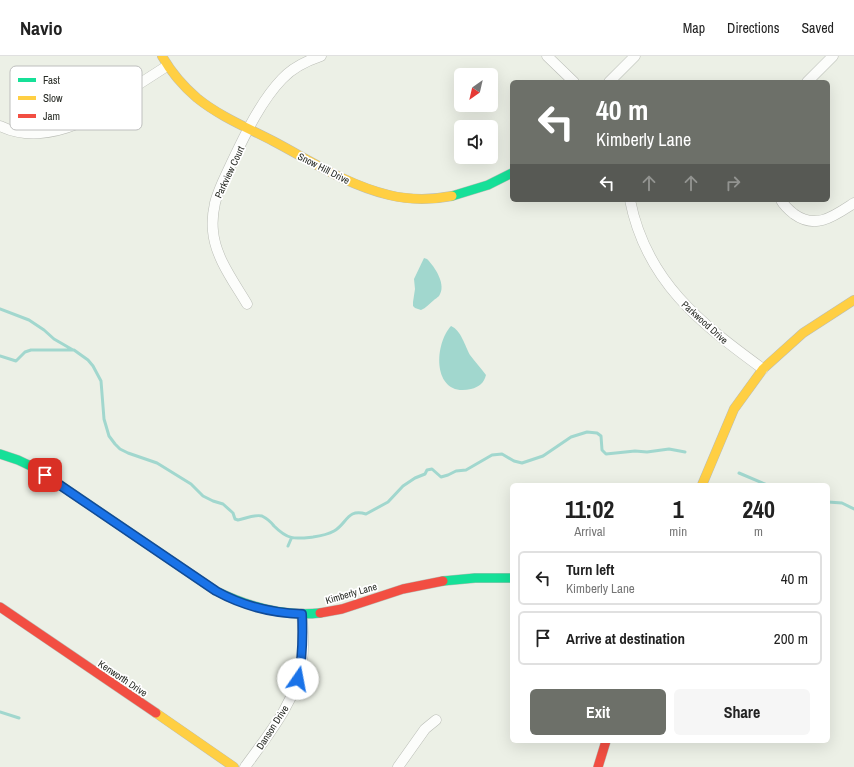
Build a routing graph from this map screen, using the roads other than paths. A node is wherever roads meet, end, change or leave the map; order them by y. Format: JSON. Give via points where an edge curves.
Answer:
{"nodes":[{"id":1,"x":162,"y":56,"type":"edge"},
{"id":2,"x":321,"y":56,"type":"edge"},
{"id":3,"x":547,"y":56,"type":"edge"},
{"id":4,"x":635,"y":56,"type":"edge"},
{"id":5,"x":832,"y":56,"type":"edge"},
{"id":6,"x":168,"y":66,"type":"junction"},
{"id":7,"x":572,"y":80,"type":"edge"},
{"id":8,"x":611,"y":80,"type":"edge"},
{"id":9,"x":809,"y":80,"type":"edge"},
{"id":10,"x":142,"y":83,"type":"edge"},
{"id":11,"x":0,"y":126,"type":"edge"},
{"id":12,"x":10,"y":129,"type":"edge"},
{"id":13,"x":249,"y":129,"type":"junction"},
{"id":14,"x":12,"y":130,"type":"edge"},
{"id":15,"x":64,"y":130,"type":"edge"},
{"id":16,"x":510,"y":174,"type":"edge"},
{"id":17,"x":631,"y":202,"type":"edge"},
{"id":18,"x":783,"y":202,"type":"edge"},
{"id":19,"x":854,"y":203,"type":"edge"},
{"id":20,"x":854,"y":300,"type":"edge"},
{"id":21,"x":247,"y":304,"type":"dead end"},
{"id":22,"x":763,"y":369,"type":"junction"},
{"id":23,"x":0,"y":454,"type":"edge"},
{"id":24,"x":703,"y":483,"type":"edge"},
{"id":25,"x":510,"y":578,"type":"edge"},
{"id":26,"x":0,"y":607,"type":"edge"},
{"id":27,"x":302,"y":614,"type":"junction"},
{"id":28,"x":436,"y":720,"type":"dead end"},
{"id":29,"x":605,"y":743,"type":"edge"},
{"id":30,"x":234,"y":767,"type":"edge"},
{"id":31,"x":245,"y":767,"type":"edge"},
{"id":32,"x":398,"y":767,"type":"edge"},
{"id":33,"x":598,"y":767,"type":"edge"}],
"edges":[{"from":1,"to":6,"type":"street","name":"Snow Hill Drive"},
{"from":2,"to":13,"type":"street","via":[[307,60],[282,78]]},
{"from":3,"to":7,"type":"street"},
{"from":4,"to":8,"type":"street"},
{"from":5,"to":9,"type":"street"},
{"from":6,"to":10,"type":"street"},
{"from":6,"to":13,"type":"street","name":"Snow Hill Drive","via":[[204,103]]},
{"from":11,"to":12,"type":"street"},
{"from":13,"to":16,"type":"street","name":"Snow Hill Drive","via":[[362,187],[386,195],[435,198],[456,195],[477,190]]},
{"from":13,"to":21,"type":"street","name":"Parkview Court","via":[[223,182],[212,219],[216,246],[221,259]]},
{"from":14,"to":15,"type":"street","via":[[49,133]]},
{"from":17,"to":22,"type":"street","name":"Parkwood Drive","via":[[648,255],[676,296],[706,326]]},
{"from":18,"to":19,"type":"street","via":[[798,217],[815,221],[825,220]]},
{"from":20,"to":22,"type":"street","via":[[803,333]]},
{"from":22,"to":24,"type":"street","via":[[734,409]]},
{"from":23,"to":27,"type":"street","name":"Kimberly Lane","via":[[35,468],[232,600],[248,606]]},
{"from":25,"to":27,"type":"street","name":"Kimberly Lane","via":[[467,578],[430,583],[395,591],[341,609]]},
{"from":26,"to":30,"type":"street","name":"Kenworth Drive"},
{"from":27,"to":31,"type":"street","name":"Danson Drive","via":[[302,663],[292,695]]},
{"from":28,"to":32,"type":"street","via":[[425,729]]},
{"from":29,"to":33,"type":"street"}]}
